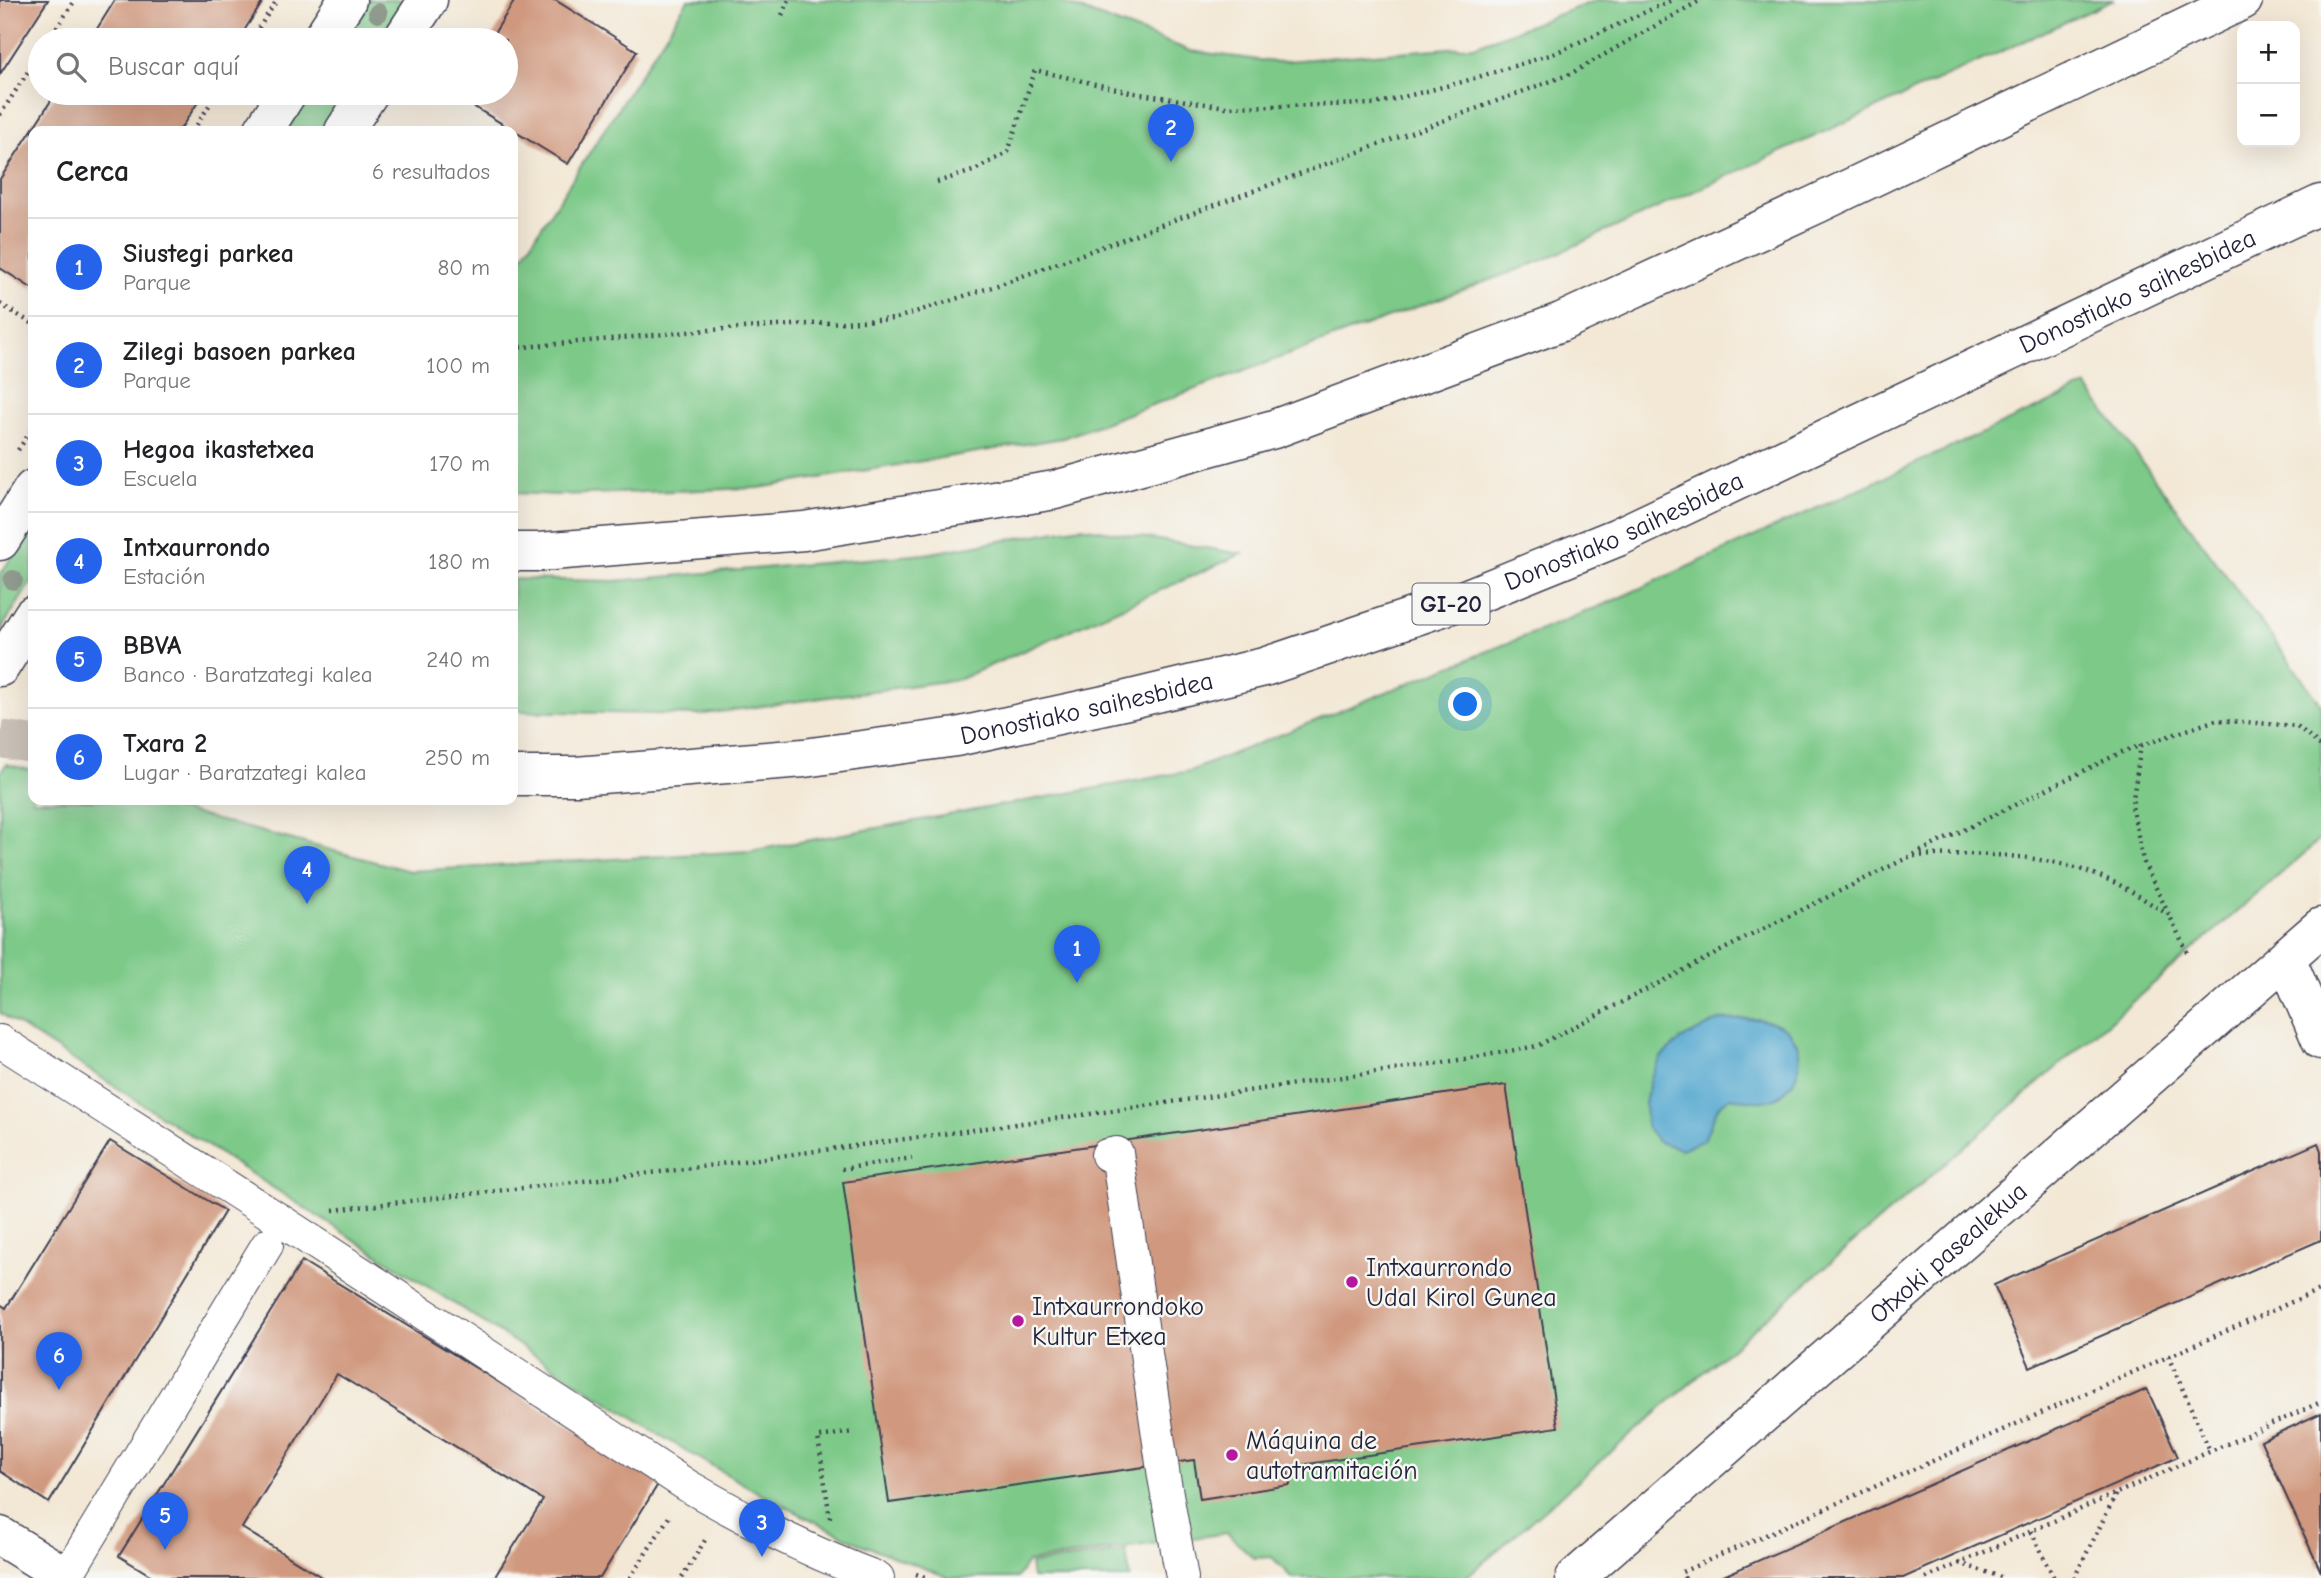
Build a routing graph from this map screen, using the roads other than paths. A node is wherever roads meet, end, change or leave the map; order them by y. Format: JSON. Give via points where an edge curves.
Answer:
{"nodes":[{"id":1,"x":347,"y":0,"type":"edge"},
{"id":2,"x":428,"y":0,"type":"edge"},
{"id":3,"x":2243,"y":0,"type":"edge"},
{"id":4,"x":329,"y":28,"type":"edge"},
{"id":5,"x":410,"y":28,"type":"edge"},
{"id":6,"x":280,"y":105,"type":"edge"},
{"id":7,"x":361,"y":105,"type":"edge"},
{"id":8,"x":266,"y":126,"type":"edge"},
{"id":9,"x":347,"y":126,"type":"edge"},
{"id":10,"x":2321,"y":204,"type":"edge"},
{"id":11,"x":28,"y":497,"type":"edge"},
{"id":12,"x":0,"y":541,"type":"edge"},
{"id":13,"x":518,"y":552,"type":"edge"},
{"id":14,"x":28,"y":623,"type":"edge"},
{"id":15,"x":0,"y":667,"type":"edge"},
{"id":16,"x":518,"y":776,"type":"edge"},
{"id":17,"x":2321,"y":927,"type":"edge"},
{"id":18,"x":2286,"y":958,"type":"junction"},
{"id":19,"x":2321,"y":1040,"type":"edge"},
{"id":20,"x":0,"y":1041,"type":"edge"},
{"id":21,"x":1107,"y":1155,"type":"dead end"},
{"id":22,"x":276,"y":1235,"type":"junction"},
{"id":23,"x":0,"y":1536,"type":"edge"},
{"id":24,"x":67,"y":1577,"type":"edge"},
{"id":25,"x":877,"y":1578,"type":"edge"},
{"id":26,"x":1182,"y":1578,"type":"edge"},
{"id":27,"x":1575,"y":1578,"type":"edge"}],
"edges":[{"from":1,"to":4,"type":"main road"},
{"from":2,"to":5,"type":"main road"},
{"from":3,"to":13,"type":"main road","via":[[1561,322],[1274,429],[1055,490],[817,529]]},
{"from":6,"to":8,"type":"main road"},
{"from":7,"to":9,"type":"main road"},
{"from":10,"to":16,"type":"main road","name":"Donostiako saihesbidea","number":"GI-20","via":[[1618,537],[1460,601],[1264,667],[956,737],[804,758],[576,776]]},
{"from":11,"to":12,"type":"main road"},
{"from":14,"to":15,"type":"main road"},
{"from":17,"to":18,"type":"main road","name":"Otxoki pasealekua"},
{"from":18,"to":19,"type":"main road"},
{"from":18,"to":27,"type":"main road","name":"Otxoki pasealekua"},
{"from":20,"to":22,"type":"street"},
{"from":21,"to":26,"type":"street","via":[[1117,1153]]},
{"from":22,"to":24,"type":"street"},
{"from":22,"to":25,"type":"street","via":[[750,1522]]},
{"from":23,"to":24,"type":"main road"}]}
